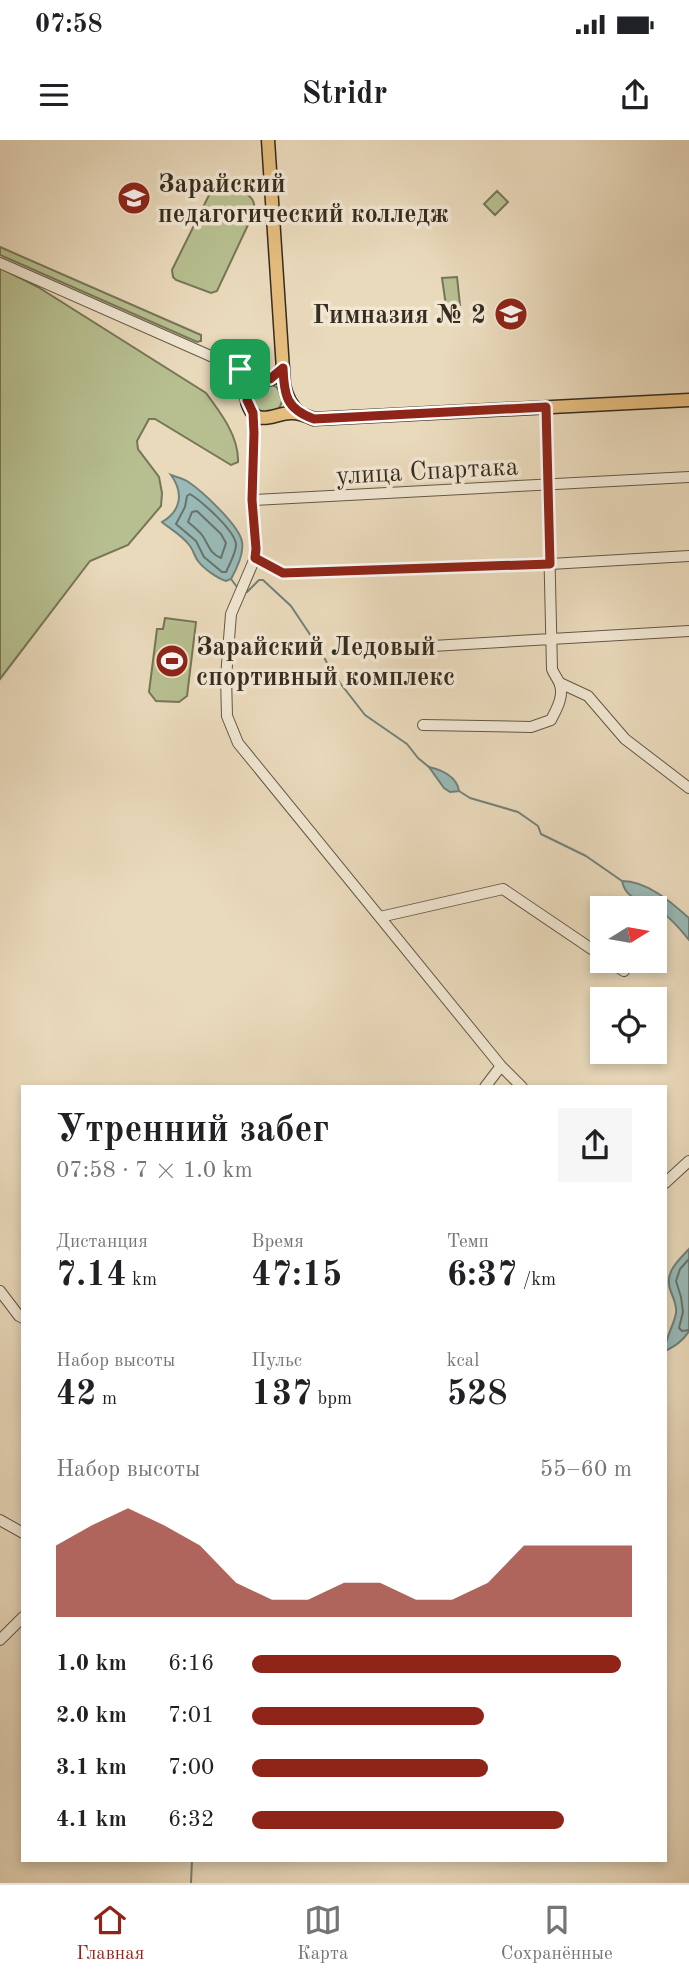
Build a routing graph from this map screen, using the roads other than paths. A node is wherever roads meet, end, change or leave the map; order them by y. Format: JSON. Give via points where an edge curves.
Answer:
{"nodes":[{"id":1,"x":268,"y":140,"type":"edge"},
{"id":2,"x":0,"y":263,"type":"edge"},
{"id":3,"x":283,"y":368,"type":"junction"},
{"id":4,"x":240,"y":369,"type":"junction"},
{"id":5,"x":269,"y":379,"type":"junction"},
{"id":6,"x":249,"y":389,"type":"junction"},
{"id":7,"x":285,"y":391,"type":"junction"},
{"id":8,"x":689,"y":400,"type":"edge"},
{"id":9,"x":546,"y":407,"type":"junction"},
{"id":10,"x":253,"y":413,"type":"junction"},
{"id":11,"x":300,"y":414,"type":"junction"},
{"id":12,"x":273,"y":417,"type":"junction"},
{"id":13,"x":254,"y":433,"type":"junction"},
{"id":14,"x":689,"y":477,"type":"edge"},
{"id":15,"x":548,"y":485,"type":"junction"},
{"id":16,"x":252,"y":500,"type":"junction"},
{"id":17,"x":689,"y":556,"type":"edge"},
{"id":18,"x":255,"y":558,"type":"junction"},
{"id":19,"x":550,"y":564,"type":"junction"},
{"id":20,"x":689,"y":631,"type":"edge"},
{"id":21,"x":552,"y":639,"type":"junction"},
{"id":22,"x":346,"y":651,"type":"dead end"},
{"id":23,"x":560,"y":683,"type":"junction"},
{"id":24,"x":423,"y":725,"type":"dead end"},
{"id":25,"x":689,"y":788,"type":"edge"},
{"id":26,"x":380,"y":917,"type":"junction"},
{"id":27,"x":590,"y":948,"type":"edge"},
{"id":28,"x":501,"y":1066,"type":"junction"},
{"id":29,"x":487,"y":1085,"type":"edge"},
{"id":30,"x":520,"y":1085,"type":"edge"},
{"id":31,"x":689,"y":1161,"type":"edge"},
{"id":32,"x":667,"y":1181,"type":"edge"},
{"id":33,"x":0,"y":1291,"type":"edge"},
{"id":34,"x":21,"y":1317,"type":"edge"},
{"id":35,"x":0,"y":1520,"type":"edge"},
{"id":36,"x":21,"y":1532,"type":"edge"},
{"id":37,"x":21,"y":1619,"type":"edge"},
{"id":38,"x":0,"y":1640,"type":"edge"}],
"edges":[{"from":1,"to":3,"type":"main road"},
{"from":2,"to":4,"type":"street"},
{"from":3,"to":5,"type":"main road"},
{"from":3,"to":7,"type":"main road"},
{"from":4,"to":5,"type":"street"},
{"from":4,"to":6,"type":"street"},
{"from":5,"to":6,"type":"main road","via":[[257,381]]},
{"from":5,"to":7,"type":"street"},
{"from":6,"to":10,"type":"main road","via":[[247,400]]},
{"from":7,"to":11,"type":"main road"},
{"from":7,"to":12,"type":"street","via":[[284,408]]},
{"from":8,"to":9,"type":"main road"},
{"from":9,"to":11,"type":"main road","via":[[314,419]]},
{"from":9,"to":15,"type":"street"},
{"from":10,"to":12,"type":"main road"},
{"from":10,"to":13,"type":"street"},
{"from":11,"to":12,"type":"main road"},
{"from":12,"to":13,"type":"street"},
{"from":13,"to":16,"type":"street"},
{"from":14,"to":15,"type":"street","name":"улица Спартака"},
{"from":15,"to":16,"type":"street","name":"улица Спартака"},
{"from":15,"to":19,"type":"street"},
{"from":16,"to":18,"type":"street"},
{"from":17,"to":19,"type":"street"},
{"from":18,"to":19,"type":"street","via":[[283,573]]},
{"from":18,"to":26,"type":"street","via":[[231,614],[227,716],[237,743]]},
{"from":19,"to":21,"type":"street"},
{"from":20,"to":21,"type":"street"},
{"from":21,"to":22,"type":"street"},
{"from":21,"to":23,"type":"street","via":[[552,669]]},
{"from":23,"to":24,"type":"street","via":[[551,720],[531,727]]},
{"from":23,"to":25,"type":"street","via":[[588,696],[625,739]]},
{"from":26,"to":27,"type":"street","via":[[503,889]]},
{"from":26,"to":28,"type":"street"},
{"from":28,"to":29,"type":"street"},
{"from":28,"to":30,"type":"street"},
{"from":31,"to":32,"type":"street"},
{"from":33,"to":34,"type":"street"},
{"from":35,"to":36,"type":"street"},
{"from":37,"to":38,"type":"street"}]}
